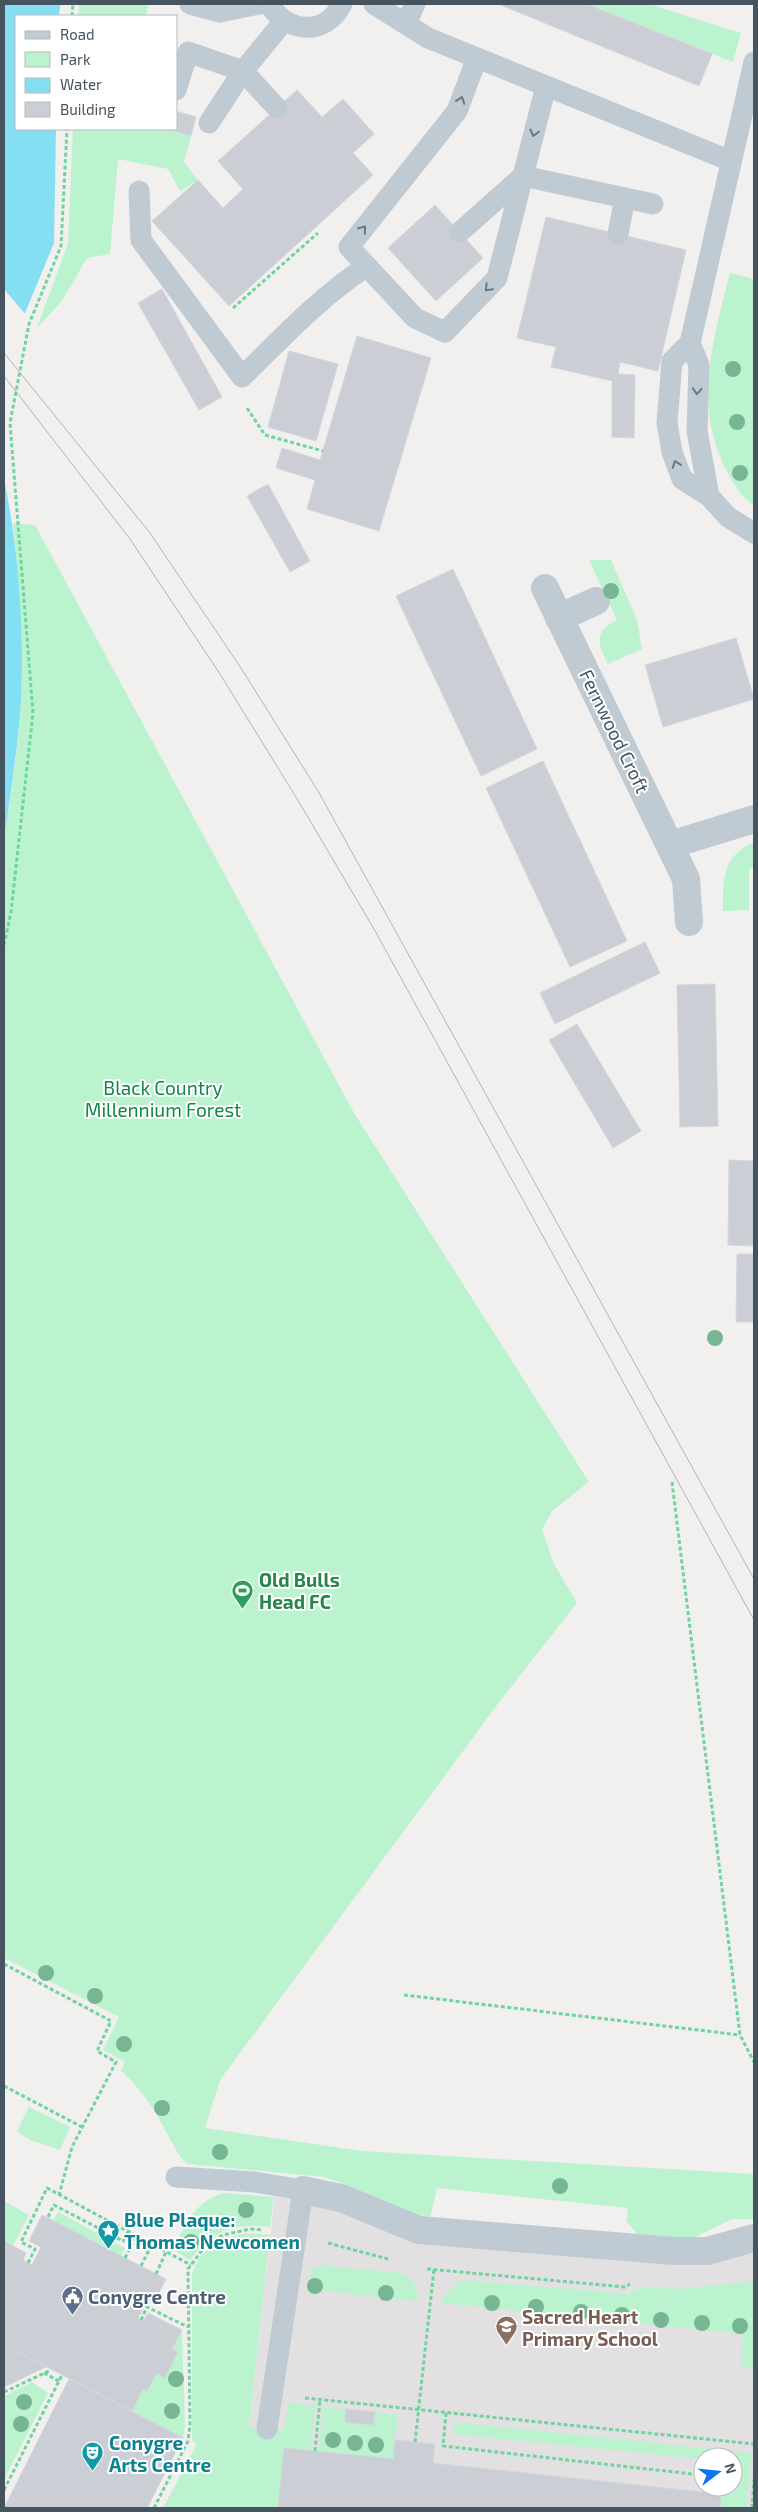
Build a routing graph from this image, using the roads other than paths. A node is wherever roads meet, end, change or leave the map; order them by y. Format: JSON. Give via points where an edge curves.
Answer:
{"nodes":[{"id":1,"x":190,"y":4,"type":"edge"},
{"id":2,"x":260,"y":4,"type":"edge"},
{"id":3,"x":269,"y":4,"type":"edge"},
{"id":4,"x":342,"y":4,"type":"edge"},
{"id":5,"x":374,"y":4,"type":"edge"},
{"id":6,"x":415,"y":4,"type":"edge"},
{"id":7,"x":284,"y":22,"type":"junction"},
{"id":8,"x":406,"y":24,"type":"junction"},
{"id":9,"x":477,"y":58,"type":"junction"},
{"id":10,"x":754,"y":62,"type":"edge"},
{"id":11,"x":244,"y":71,"type":"junction"},
{"id":12,"x":178,"y":84,"type":"edge"},
{"id":13,"x":546,"y":86,"type":"junction"},
{"id":14,"x":277,"y":108,"type":"dead end"},
{"id":15,"x":209,"y":123,"type":"dead end"},
{"id":16,"x":731,"y":161,"type":"junction"},
{"id":17,"x":523,"y":176,"type":"junction"},
{"id":18,"x":140,"y":191,"type":"dead end"},
{"id":19,"x":626,"y":198,"type":"junction"},
{"id":20,"x":653,"y":204,"type":"dead end"},
{"id":21,"x":460,"y":232,"type":"dead end"},
{"id":22,"x":618,"y":234,"type":"dead end"},
{"id":23,"x":367,"y":266,"type":"junction"},
{"id":24,"x":690,"y":343,"type":"junction"},
{"id":25,"x":710,"y":496,"type":"junction"},
{"id":26,"x":754,"y":533,"type":"edge"},
{"id":27,"x":545,"y":588,"type":"dead end"},
{"id":28,"x":596,"y":601,"type":"dead end"},
{"id":29,"x":559,"y":618,"type":"junction"},
{"id":30,"x":754,"y":819,"type":"edge"},
{"id":31,"x":670,"y":845,"type":"junction"},
{"id":32,"x":689,"y":922,"type":"dead end"},
{"id":33,"x":176,"y":2177,"type":"dead end"},
{"id":34,"x":303,"y":2190,"type":"junction"},
{"id":35,"x":754,"y":2238,"type":"edge"},
{"id":36,"x":267,"y":2429,"type":"dead end"}],
"edges":[{"from":1,"to":2,"type":"lane","via":[[220,12]]},
{"from":3,"to":7,"type":"lane"},
{"from":4,"to":7,"type":"lane","via":[[333,17],[322,24],[309,28]]},
{"from":5,"to":8,"type":"lane"},
{"from":6,"to":8,"type":"lane"},
{"from":7,"to":11,"type":"lane"},
{"from":8,"to":9,"type":"lane","via":[[428,38]]},
{"from":9,"to":13,"type":"lane"},
{"from":23,"to":9,"type":"lane","one_way":true,"via":[[349,247],[457,111]]},
{"from":10,"to":16,"type":"lane"},
{"from":11,"to":12,"type":"lane","via":[[188,52]]},
{"from":11,"to":14,"type":"lane"},
{"from":11,"to":15,"type":"lane"},
{"from":13,"to":16,"type":"lane"},
{"from":13,"to":17,"type":"lane","one_way":true},
{"from":16,"to":24,"type":"lane"},
{"from":17,"to":19,"type":"lane"},
{"from":17,"to":21,"type":"lane"},
{"from":17,"to":23,"type":"lane","one_way":true,"via":[[497,278],[445,332],[415,318]]},
{"from":18,"to":23,"type":"lane","via":[[141,240],[242,377],[315,305]]},
{"from":19,"to":20,"type":"lane"},
{"from":19,"to":22,"type":"lane"},
{"from":24,"to":25,"type":"lane","one_way":true,"via":[[699,365],[697,431]]},
{"from":25,"to":24,"type":"lane","one_way":true,"via":[[682,479],[672,452],[667,423],[672,361]]},
{"from":25,"to":26,"type":"lane","via":[[728,517]]},
{"from":27,"to":29,"type":"street","name":"Fernwood Croft"},
{"from":28,"to":29,"type":"street"},
{"from":29,"to":31,"type":"street","name":"Fernwood Croft"},
{"from":30,"to":31,"type":"street"},
{"from":31,"to":32,"type":"street","name":"Fernwood Croft","via":[[686,879]]},
{"from":33,"to":34,"type":"lane","via":[[255,2182]]},
{"from":34,"to":35,"type":"street","via":[[340,2198],[419,2230],[674,2251],[707,2251]]},
{"from":34,"to":36,"type":"lane"}]}
